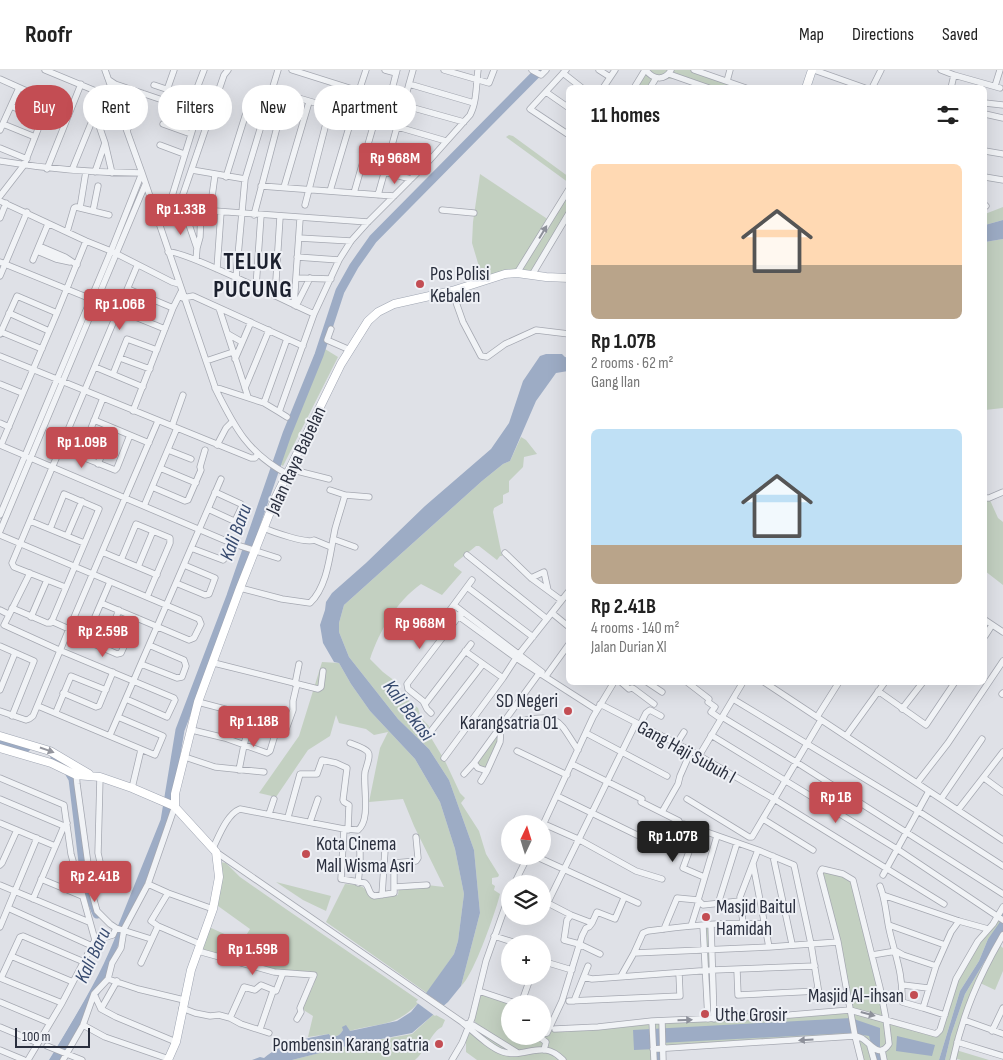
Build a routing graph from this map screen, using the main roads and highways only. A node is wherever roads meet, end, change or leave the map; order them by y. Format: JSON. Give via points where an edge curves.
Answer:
{"nodes":[{"id":1,"x":813,"y":70,"type":"edge"},
{"id":2,"x":807,"y":85,"type":"edge"},
{"id":3,"x":566,"y":278,"type":"edge"},
{"id":4,"x":0,"y":736,"type":"edge"},
{"id":5,"x":0,"y":748,"type":"edge"},
{"id":6,"x":75,"y":772,"type":"junction"},
{"id":7,"x":174,"y":806,"type":"junction"},
{"id":8,"x":168,"y":1059,"type":"edge"}],
"edges":[{"from":1,"to":2,"type":"main road"},
{"from":3,"to":7,"type":"main road","name":"Jalan Raya Babelan","via":[[505,274],[452,291],[394,304],[368,321],[341,364],[285,471],[198,702]]},
{"from":4,"to":6,"type":"main road","one_way":true,"via":[[50,751]]},
{"from":5,"to":6,"type":"main road"},
{"from":6,"to":7,"type":"main road","via":[[132,788]]},
{"from":7,"to":8,"type":"main road","via":[[214,850],[219,877],[213,909],[191,970],[176,1042]]}]}
